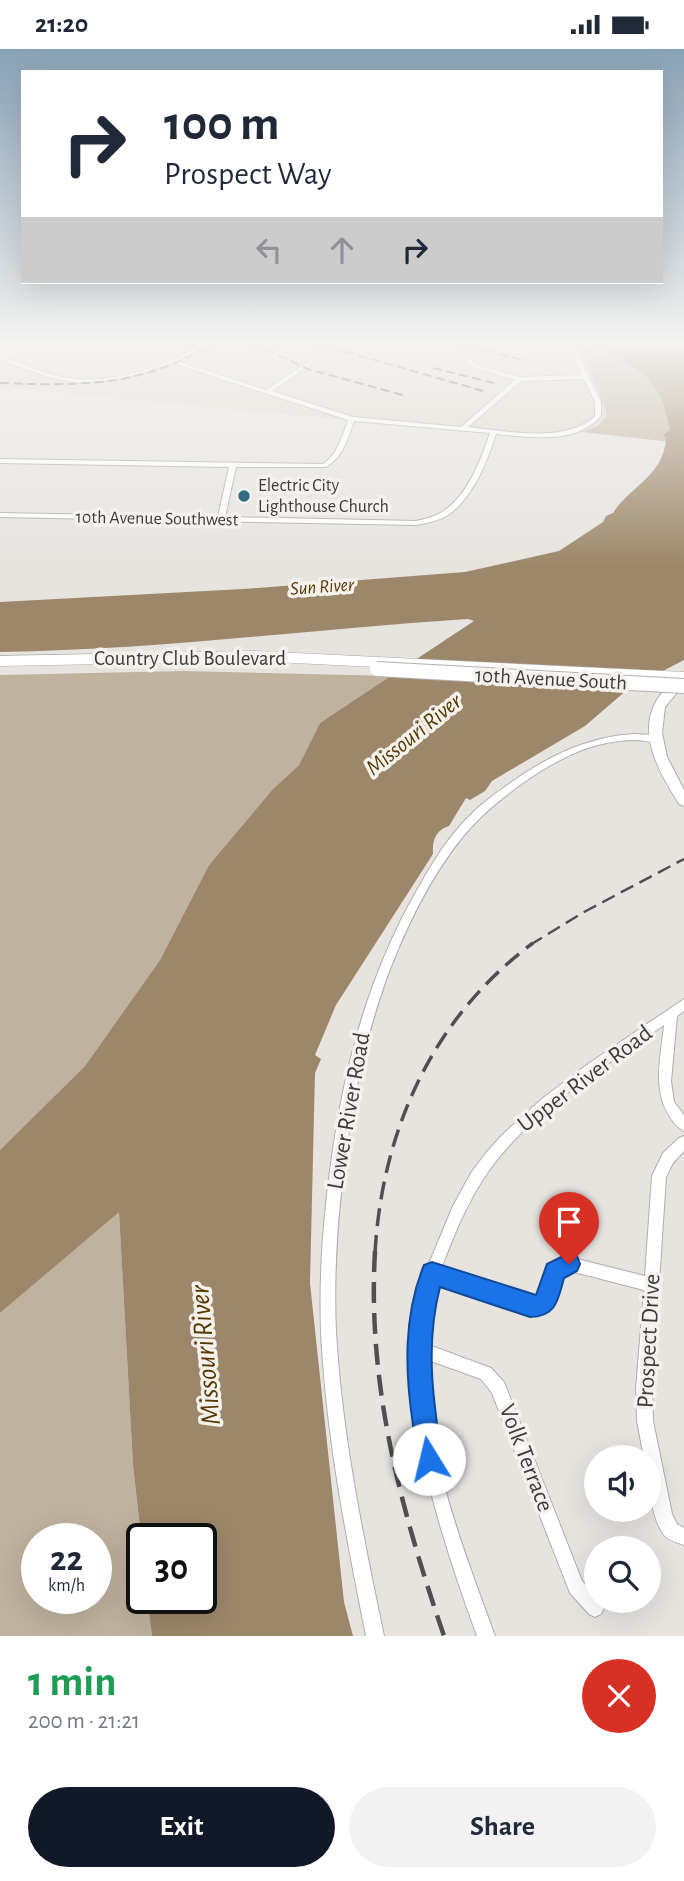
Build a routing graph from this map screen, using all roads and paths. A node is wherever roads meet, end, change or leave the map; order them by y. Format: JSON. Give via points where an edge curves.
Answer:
{"nodes":[{"id":1,"x":349,"y":418,"type":"edge"},
{"id":2,"x":474,"y":418,"type":"edge"},
{"id":3,"x":594,"y":418,"type":"edge"},
{"id":4,"x":352,"y":419,"type":"junction"},
{"id":5,"x":461,"y":429,"type":"junction"},
{"id":6,"x":493,"y":433,"type":"junction"},
{"id":7,"x":0,"y":461,"type":"edge"},
{"id":8,"x":233,"y":465,"type":"junction"},
{"id":9,"x":0,"y":516,"type":"edge"},
{"id":10,"x":220,"y":520,"type":"junction"},
{"id":11,"x":0,"y":661,"type":"edge"},
{"id":12,"x":378,"y":665,"type":"junction"},
{"id":13,"x":0,"y":670,"type":"edge"},
{"id":14,"x":684,"y":677,"type":"edge"},
{"id":15,"x":684,"y":686,"type":"edge"},
{"id":16,"x":655,"y":738,"type":"junction"},
{"id":17,"x":684,"y":801,"type":"edge"},
{"id":18,"x":684,"y":1004,"type":"edge"},
{"id":19,"x":671,"y":1013,"type":"junction"},
{"id":20,"x":684,"y":1125,"type":"edge"},
{"id":21,"x":684,"y":1142,"type":"edge"},
{"id":22,"x":432,"y":1273,"type":"junction"},
{"id":23,"x":652,"y":1285,"type":"junction"},
{"id":24,"x":418,"y":1349,"type":"junction"},
{"id":25,"x":684,"y":1537,"type":"edge"},
{"id":26,"x":584,"y":1596,"type":"edge"},
{"id":27,"x":375,"y":1636,"type":"edge"},
{"id":28,"x":486,"y":1636,"type":"edge"}],
"edges":[{"from":1,"to":4,"type":"street"},
{"from":2,"to":5,"type":"street"},
{"from":3,"to":6,"type":"street","via":[[590,424],[563,434]]},
{"from":4,"to":5,"type":"street"},
{"from":4,"to":8,"type":"street","via":[[340,450],[324,466]]},
{"from":5,"to":6,"type":"street"},
{"from":6,"to":10,"type":"street","name":"10th Avenue Southwest","via":[[457,502],[439,517],[409,524]]},
{"from":7,"to":8,"type":"street"},
{"from":8,"to":10,"type":"street"},
{"from":9,"to":10,"type":"street","name":"10th Avenue Southwest"},
{"from":11,"to":12,"type":"highway","name":"Country Club Boulevard","via":[[254,656]]},
{"from":12,"to":13,"type":"highway","name":"Country Club Boulevard"},
{"from":12,"to":14,"type":"highway","name":"10th Avenue South"},
{"from":12,"to":15,"type":"highway","name":"10th Avenue South","bridge":true},
{"from":14,"to":16,"type":"main road","via":[[659,706]]},
{"from":16,"to":17,"type":"main road","via":[[662,765]]},
{"from":16,"to":27,"type":"street","name":"Lower River Road","via":[[628,735],[583,744],[546,762],[469,820],[444,851],[384,964],[365,1023],[349,1086],[337,1169],[328,1289],[339,1426]]},
{"from":18,"to":19,"type":"street","name":"Upper River Road"},
{"from":19,"to":20,"type":"street","via":[[664,1084],[669,1105]]},
{"from":19,"to":22,"type":"street","name":"Upper River Road","via":[[540,1109],[508,1138],[466,1192]]},
{"from":21,"to":23,"type":"street","name":"Prospect Drive","via":[[668,1158],[659,1177]]},
{"from":22,"to":23,"type":"street","via":[[530,1306],[542,1306],[555,1271],[569,1264]]},
{"from":22,"to":24,"type":"street","name":"Upper River Road"},
{"from":23,"to":25,"type":"street","name":"Prospect Drive","via":[[645,1421],[664,1515],[671,1530]]},
{"from":24,"to":26,"type":"street","name":"Volk Terrace","via":[[486,1373],[498,1388],[576,1587]]},
{"from":24,"to":28,"type":"street","name":"Upper River Road","via":[[433,1479]]}]}
